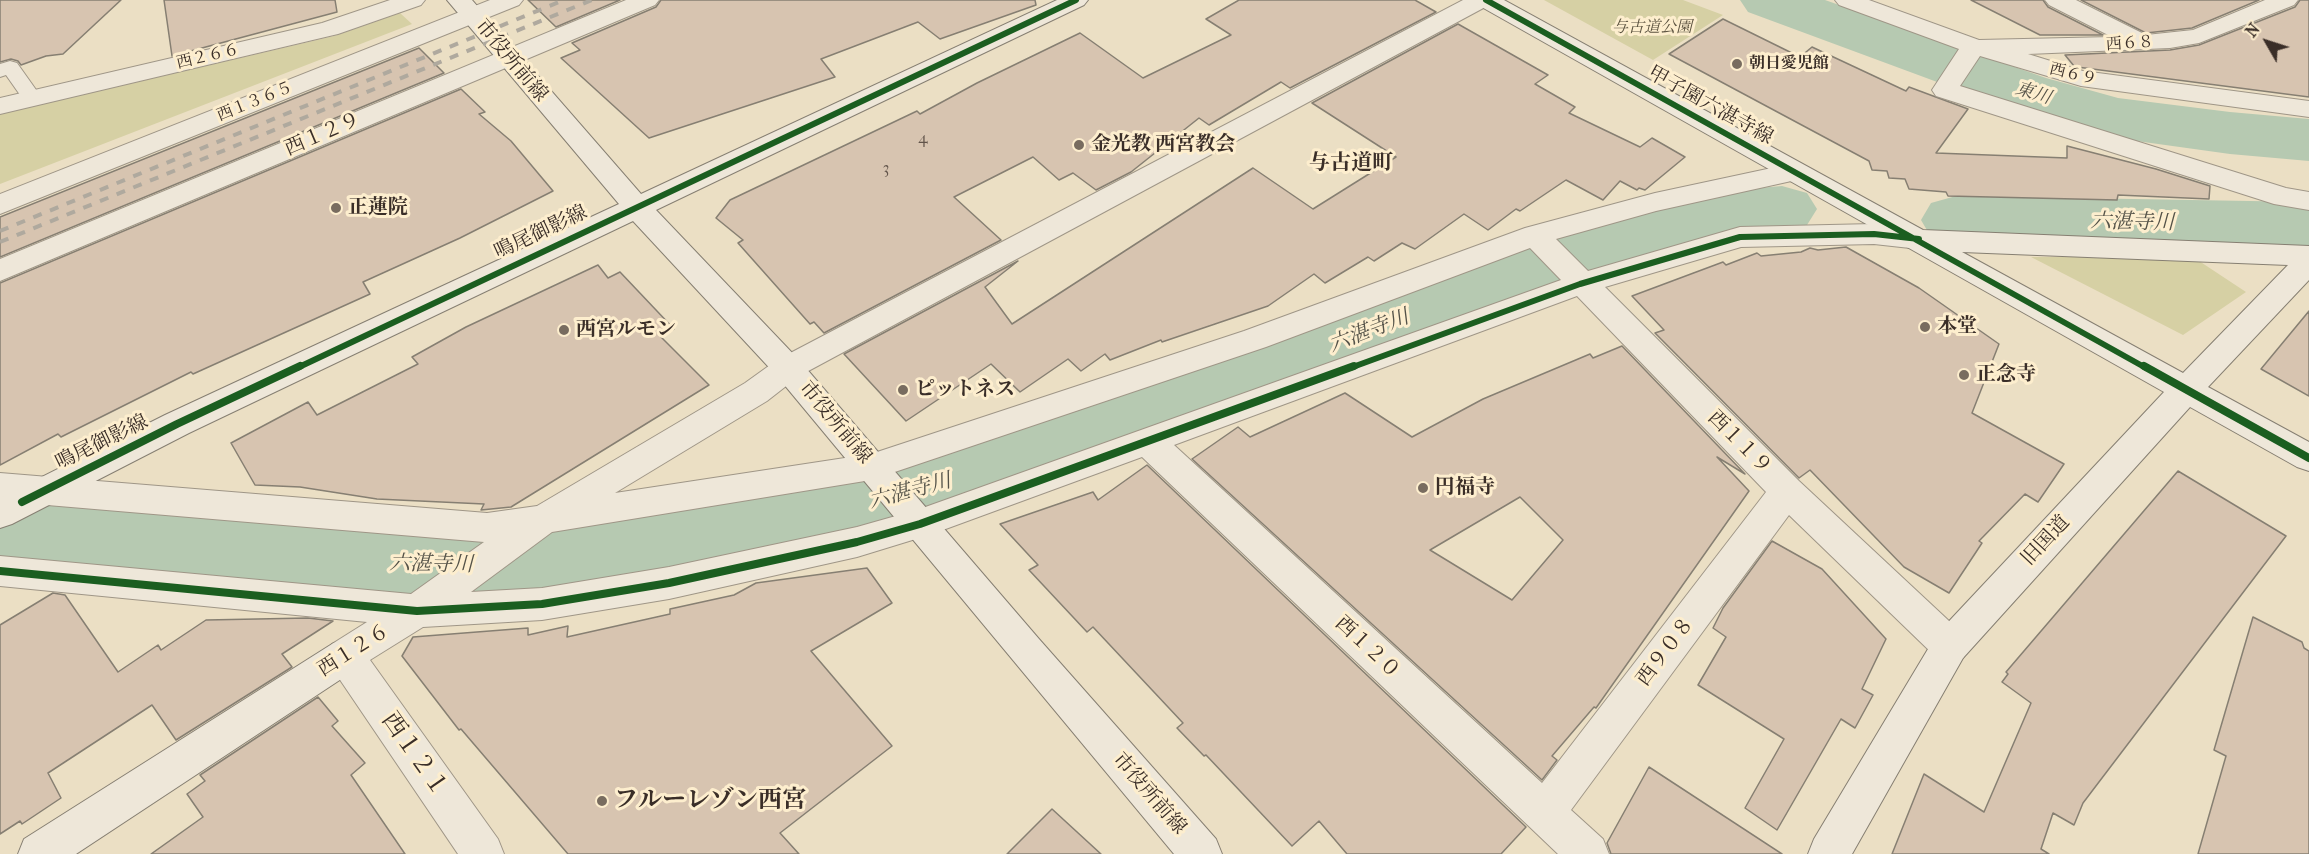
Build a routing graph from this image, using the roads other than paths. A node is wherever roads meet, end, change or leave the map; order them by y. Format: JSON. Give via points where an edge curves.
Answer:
{"nodes":[{"id":1,"x":413,"y":0,"type":"edge"},
{"id":2,"x":511,"y":0,"type":"edge"},
{"id":3,"x":647,"y":0,"type":"edge"},
{"id":4,"x":1076,"y":0,"type":"edge"},
{"id":5,"x":1481,"y":0,"type":"edge"},
{"id":6,"x":1486,"y":0,"type":"edge"},
{"id":7,"x":1847,"y":0,"type":"edge"},
{"id":8,"x":2056,"y":0,"type":"edge"},
{"id":9,"x":2286,"y":0,"type":"edge"},
{"id":10,"x":465,"y":8,"type":"edge"},
{"id":11,"x":2141,"y":42,"type":"junction"},
{"id":12,"x":1972,"y":50,"type":"junction"},
{"id":13,"x":506,"y":57,"type":"junction"},
{"id":14,"x":0,"y":71,"type":"edge"},
{"id":15,"x":32,"y":98,"type":"junction"},
{"id":16,"x":0,"y":106,"type":"edge"},
{"id":17,"x":2309,"y":109,"type":"edge"},
{"id":18,"x":1795,"y":172,"type":"junction"},
{"id":19,"x":2309,"y":201,"type":"edge"},
{"id":20,"x":0,"y":206,"type":"edge"},
{"id":21,"x":636,"y":206,"type":"junction"},
{"id":22,"x":1538,"y":239,"type":"junction"},
{"id":23,"x":1919,"y":239,"type":"junction"},
{"id":24,"x":2309,"y":256,"type":"edge"},
{"id":25,"x":2309,"y":262,"type":"edge"},
{"id":26,"x":0,"y":271,"type":"edge"},
{"id":27,"x":1575,"y":279,"type":"junction"},
{"id":28,"x":788,"y":368,"type":"junction"},
{"id":29,"x":2186,"y":390,"type":"junction"},
{"id":30,"x":1147,"y":441,"type":"junction"},
{"id":31,"x":2309,"y":458,"type":"edge"},
{"id":32,"x":875,"y":472,"type":"junction"},
{"id":33,"x":1787,"y":491,"type":"junction"},
{"id":34,"x":16,"y":499,"type":"edge"},
{"id":35,"x":917,"y":520,"type":"junction"},
{"id":36,"x":530,"y":529,"type":"junction"},
{"id":37,"x":0,"y":571,"type":"edge"},
{"id":38,"x":429,"y":602,"type":"junction"},
{"id":39,"x":1950,"y":646,"type":"junction"},
{"id":40,"x":345,"y":656,"type":"junction"},
{"id":41,"x":1544,"y":813,"type":"junction"},
{"id":42,"x":39,"y":854,"type":"edge"},
{"id":43,"x":483,"y":854,"type":"edge"},
{"id":44,"x":1201,"y":854,"type":"edge"},
{"id":45,"x":1588,"y":854,"type":"edge"},
{"id":46,"x":1829,"y":854,"type":"edge"}],
"edges":[{"from":1,"to":15,"type":"street","name":"西２６６","via":[[329,29]]},
{"from":2,"to":10,"type":"street","name":"西１３６５"},
{"from":3,"to":13,"type":"street","name":"西１２９"},
{"from":4,"to":21,"type":"street","name":"鳴尾御影線"},
{"from":5,"to":28,"type":"street","name":"西１２６"},
{"from":6,"to":18,"type":"street","name":"甲子園六湛寺線"},
{"from":7,"to":12,"type":"street","name":"西６９"},
{"from":8,"to":11,"type":"street"},
{"from":9,"to":11,"type":"street","name":"西６８","via":[[2199,36]]},
{"from":10,"to":13,"type":"street","name":"市役所前線"},
{"from":10,"to":20,"type":"street","name":"西１３６５"},
{"from":11,"to":12,"type":"street","name":"西６８"},
{"from":12,"to":17,"type":"street","name":"西６９","via":[[2102,83]]},
{"from":12,"to":19,"type":"street","via":[[1946,87],[2284,197]]},
{"from":13,"to":21,"type":"street","name":"市役所前線"},
{"from":13,"to":26,"type":"street","name":"西１２９"},
{"from":14,"to":15,"type":"lane","via":[[10,67]]},
{"from":15,"to":16,"type":"street","name":"西２６６"},
{"from":18,"to":22,"type":"street","via":[[1655,202]]},
{"from":18,"to":23,"type":"street","name":"甲子園六湛寺線"},
{"from":21,"to":28,"type":"street","name":"市役所前線"},
{"from":21,"to":34,"type":"street","name":"鳴尾御影線"},
{"from":22,"to":27,"type":"street","name":"西１１９"},
{"from":22,"to":32,"type":"street"},
{"from":23,"to":24,"type":"street","name":"甲子園六湛寺線"},
{"from":23,"to":27,"type":"street","via":[[1874,234],[1740,237]]},
{"from":23,"to":29,"type":"street"},
{"from":25,"to":29,"type":"street","name":"旧国道"},
{"from":27,"to":30,"type":"street"},
{"from":27,"to":33,"type":"street","name":"西１１９"},
{"from":28,"to":32,"type":"street","name":"市役所前線"},
{"from":28,"to":36,"type":"street","name":"西１２６","via":[[756,392]]},
{"from":29,"to":31,"type":"street"},
{"from":29,"to":39,"type":"street","name":"旧国道"},
{"from":30,"to":35,"type":"street"},
{"from":30,"to":41,"type":"street","name":"西１２０"},
{"from":32,"to":35,"type":"street","name":"市役所前線"},
{"from":32,"to":36,"type":"street"},
{"from":33,"to":39,"type":"street","name":"西１１９"},
{"from":33,"to":41,"type":"street","name":"西９０８"},
{"from":34,"to":36,"type":"street"},
{"from":35,"to":38,"type":"street","via":[[857,542],[669,583],[542,604]]},
{"from":35,"to":44,"type":"street","name":"市役所前線"},
{"from":36,"to":38,"type":"street","name":"西１２６"},
{"from":37,"to":38,"type":"street"},
{"from":38,"to":40,"type":"street","name":"西１２６"},
{"from":39,"to":46,"type":"street","name":"旧国道"},
{"from":40,"to":42,"type":"street","name":"西１２６"},
{"from":40,"to":43,"type":"street","name":"西１２１"},
{"from":41,"to":45,"type":"street","name":"西１２０"}]}
